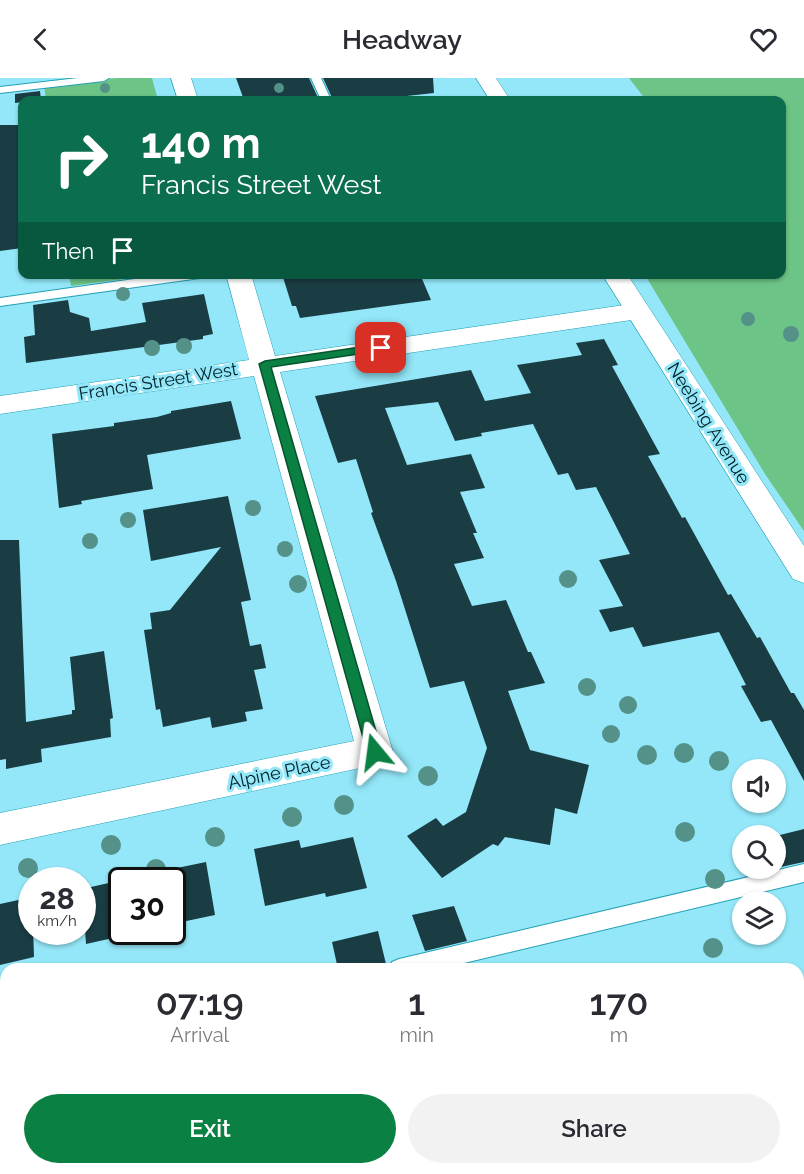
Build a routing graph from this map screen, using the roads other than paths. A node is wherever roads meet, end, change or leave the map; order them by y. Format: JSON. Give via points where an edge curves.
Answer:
{"nodes":[{"id":1,"x":104,"y":78,"type":"edge"},
{"id":2,"x":181,"y":78,"type":"edge"},
{"id":3,"x":316,"y":78,"type":"edge"},
{"id":4,"x":486,"y":78,"type":"edge"},
{"id":5,"x":0,"y":90,"type":"edge"},
{"id":6,"x":187,"y":96,"type":"edge"},
{"id":7,"x":324,"y":96,"type":"edge"},
{"id":8,"x":497,"y":96,"type":"edge"},
{"id":9,"x":164,"y":279,"type":"edge"},
{"id":10,"x":240,"y":279,"type":"edge"},
{"id":11,"x":617,"y":279,"type":"edge"},
{"id":12,"x":0,"y":302,"type":"edge"},
{"id":13,"x":638,"y":310,"type":"junction"},
{"id":14,"x":265,"y":364,"type":"junction"},
{"id":15,"x":0,"y":405,"type":"edge"},
{"id":16,"x":804,"y":571,"type":"edge"},
{"id":17,"x":0,"y":829,"type":"edge"},
{"id":18,"x":804,"y":873,"type":"edge"},
{"id":19,"x":424,"y":963,"type":"edge"}],
"edges":[{"from":1,"to":5,"type":"lane"},
{"from":2,"to":6,"type":"street"},
{"from":3,"to":7,"type":"lane"},
{"from":4,"to":8,"type":"street"},
{"from":9,"to":12,"type":"lane"},
{"from":10,"to":14,"type":"street"},
{"from":11,"to":13,"type":"street","name":"Neebing Avenue"},
{"from":13,"to":14,"type":"street","name":"Francis Street West"},
{"from":13,"to":16,"type":"street","name":"Neebing Avenue"},
{"from":14,"to":15,"type":"street","name":"Francis Street West"},
{"from":14,"to":17,"type":"street","name":"Alpine Place","via":[[375,752]]},
{"from":18,"to":19,"type":"lane"}]}
